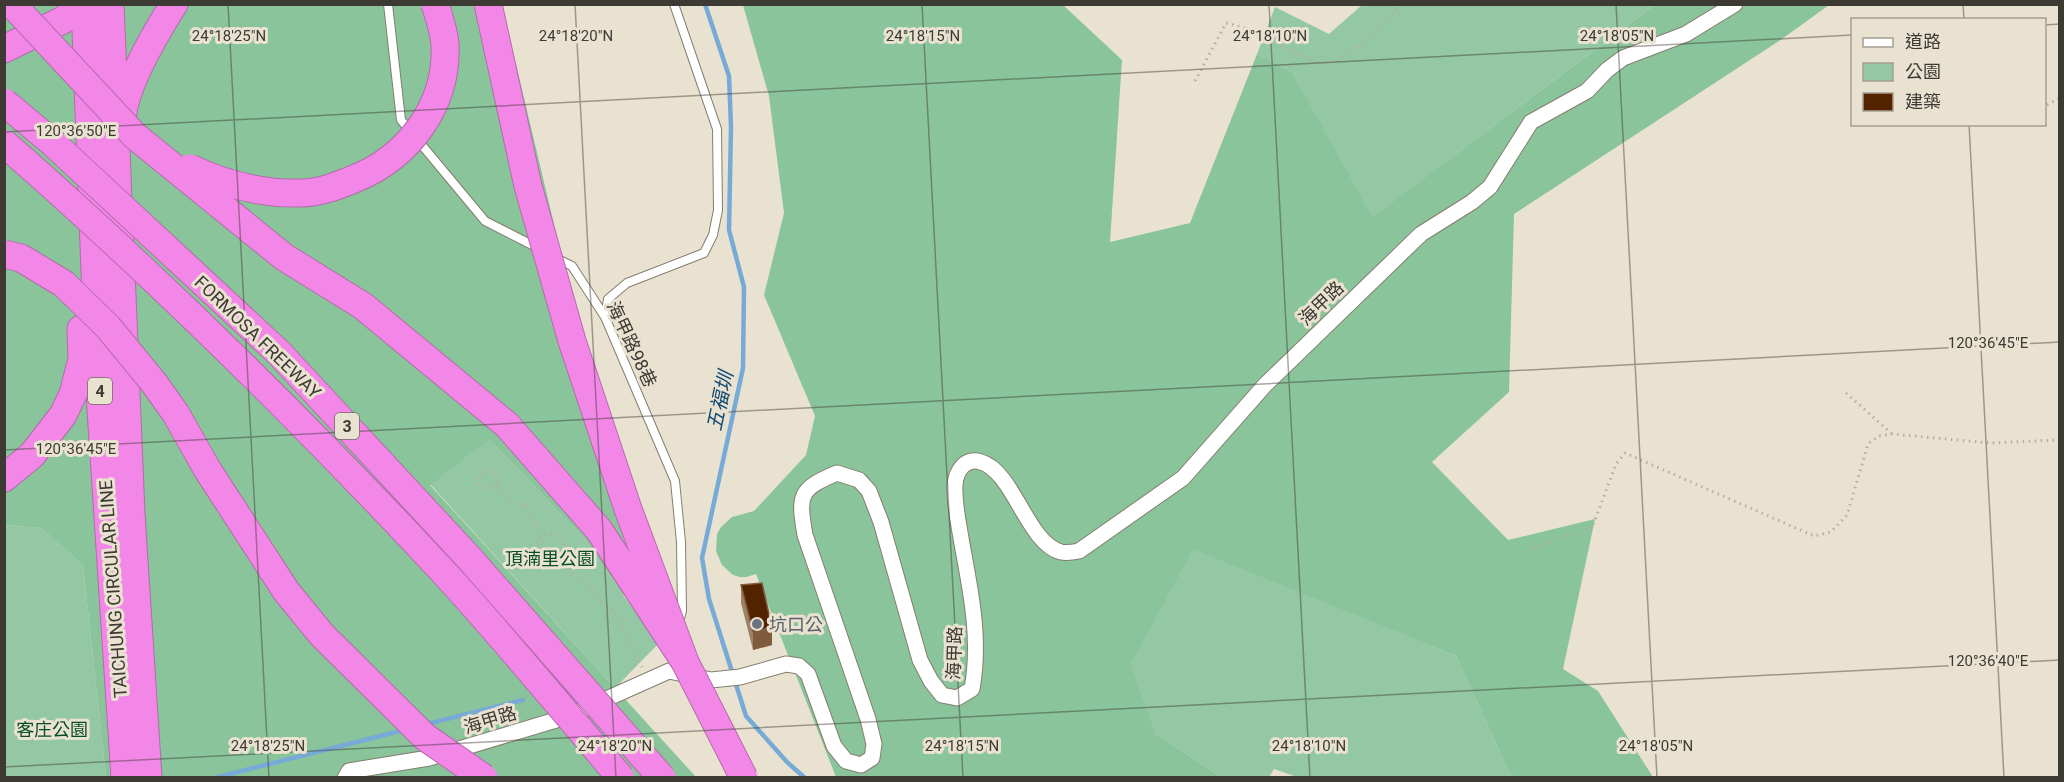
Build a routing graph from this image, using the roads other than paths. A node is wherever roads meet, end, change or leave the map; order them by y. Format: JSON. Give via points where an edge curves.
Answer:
{"nodes":[{"id":1,"x":12,"y":4,"type":"edge"},
{"id":2,"x":84,"y":4,"type":"edge"},
{"id":3,"x":111,"y":4,"type":"edge"},
{"id":4,"x":174,"y":4,"type":"edge"},
{"id":5,"x":388,"y":4,"type":"edge"},
{"id":6,"x":435,"y":4,"type":"edge"},
{"id":7,"x":488,"y":4,"type":"edge"},
{"id":8,"x":674,"y":4,"type":"edge"},
{"id":9,"x":1735,"y":4,"type":"edge"},
{"id":10,"x":4,"y":49,"type":"edge"},
{"id":11,"x":4,"y":102,"type":"edge"},
{"id":12,"x":135,"y":136,"type":"junction"},
{"id":13,"x":4,"y":143,"type":"edge"},
{"id":14,"x":117,"y":171,"type":"junction"},
{"id":15,"x":4,"y":254,"type":"edge"},
{"id":16,"x":605,"y":317,"type":"junction"},
{"id":17,"x":4,"y":478,"type":"edge"},
{"id":18,"x":677,"y":667,"type":"junction"},
{"id":19,"x":566,"y":717,"type":"junction"},
{"id":20,"x":125,"y":777,"type":"edge"},
{"id":21,"x":148,"y":777,"type":"edge"},
{"id":22,"x":345,"y":777,"type":"edge"},
{"id":23,"x":484,"y":777,"type":"edge"},
{"id":24,"x":603,"y":777,"type":"edge"},
{"id":25,"x":621,"y":777,"type":"edge"},
{"id":26,"x":662,"y":777,"type":"edge"},
{"id":27,"x":744,"y":777,"type":"edge"}],
"edges":[{"from":1,"to":12,"type":"highway","bridge":true},
{"from":2,"to":10,"type":"highway","via":[[63,20]]},
{"from":2,"to":17,"type":"highway","bridge":true,"via":[[76,120],[82,359],[63,415],[32,455]]},
{"from":2,"to":20,"type":"highway","name":"TAICHUNG CIRCULAR LINE","number":"4","bridge":true,"via":[[99,379]]},
{"from":3,"to":14,"type":"highway","name":"TAICHUNG CIRCULAR LINE","number":"4"},
{"from":4,"to":14,"type":"highway","via":[[157,31],[123,107]]},
{"from":5,"to":16,"type":"lane","name":"海甲路98巷","via":[[402,120],[486,221],[572,266]]},
{"from":6,"to":12,"type":"highway","bridge":true,"via":[[445,43],[445,64],[436,101],[405,146],[360,177],[332,188],[303,193],[273,192],[211,178]]},
{"from":7,"to":18,"type":"highway","bridge":true,"via":[[528,186],[572,341]]},
{"from":8,"to":16,"type":"lane","via":[[717,129],[718,210],[713,236],[704,253],[627,283],[609,299]]},
{"from":9,"to":18,"type":"street","name":"海甲路","via":[[1686,34],[1623,58],[1587,91],[1532,122],[1490,187],[1421,234],[1265,385],[1183,478],[1079,551],[1061,552],[1044,542],[988,464],[977,460],[966,463],[955,484],[977,636],[976,669],[972,689],[957,698],[942,695],[920,660],[869,491],[858,480],[837,473],[812,483],[802,498],[805,535],[874,744],[872,758],[861,765],[846,760],[834,746],[808,674],[799,666],[786,664],[740,677],[711,680]]},
{"from":11,"to":26,"type":"highway","name":"FORMOSA FREEWAY","number":"3","bridge":true,"via":[[279,353],[470,559]]},
{"from":12,"to":18,"type":"highway","bridge":true,"via":[[284,256],[363,306],[507,425],[599,530]]},
{"from":13,"to":25,"type":"highway","name":"FORMOSA FREEWAY","number":"3","bridge":true,"via":[[263,384],[449,579]]},
{"from":14,"to":21,"type":"highway","name":"TAICHUNG CIRCULAR LINE","number":"4","bridge":true,"via":[[131,514]]},
{"from":15,"to":23,"type":"highway","bridge":true,"via":[[21,258],[64,284],[108,327],[176,414],[286,591],[322,635],[425,737]]},
{"from":16,"to":18,"type":"lane","name":"海甲路98巷","via":[[675,482],[681,542]]},
{"from":18,"to":19,"type":"street","name":"海甲路"},
{"from":18,"to":27,"type":"highway","bridge":true},
{"from":19,"to":22,"type":"street","name":"海甲路","via":[[429,758],[350,771]]},
{"from":19,"to":24,"type":"street"}]}
